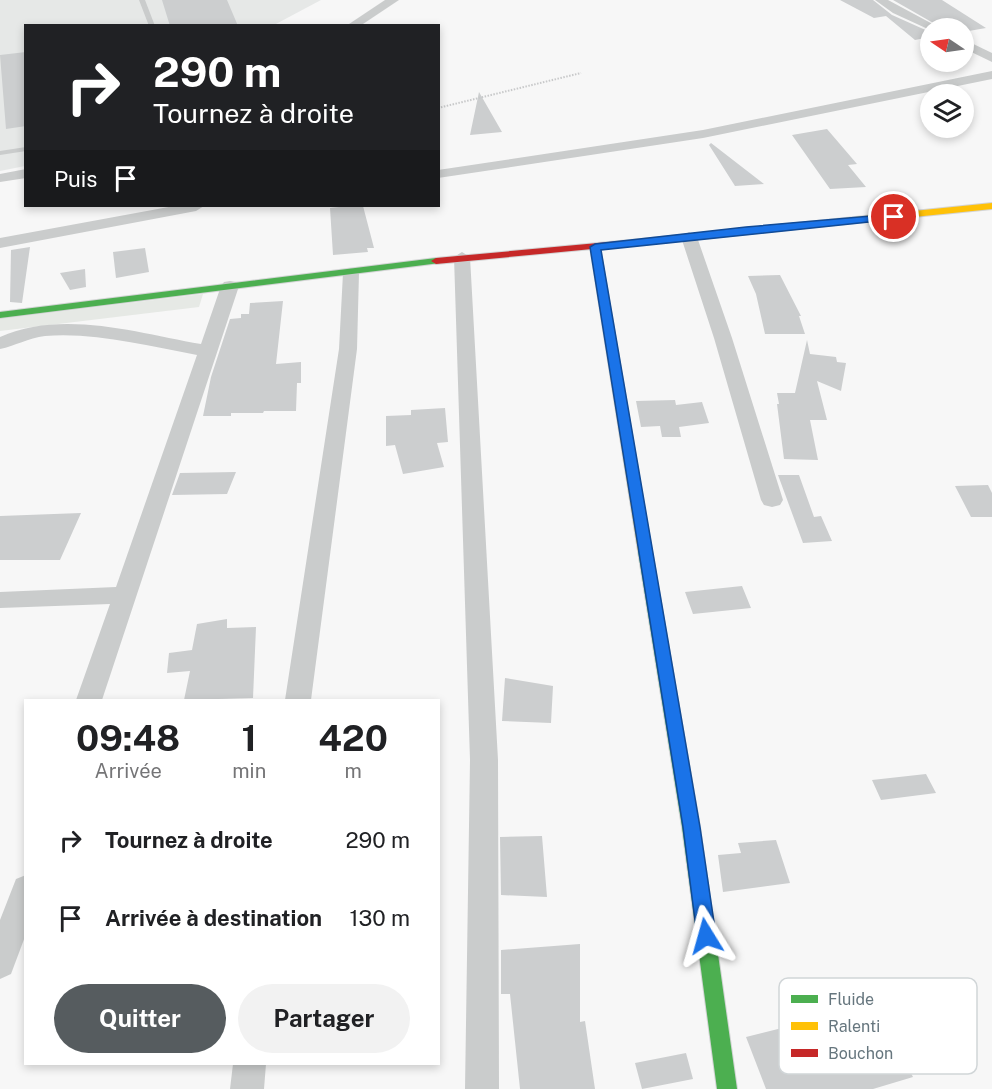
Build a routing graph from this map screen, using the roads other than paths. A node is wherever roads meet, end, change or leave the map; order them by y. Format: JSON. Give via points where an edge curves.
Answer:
{"nodes":[{"id":1,"x":142,"y":0,"type":"edge"},
{"id":2,"x":393,"y":0,"type":"edge"},
{"id":3,"x":880,"y":0,"type":"edge"},
{"id":4,"x":920,"y":22,"type":"edge"},
{"id":5,"x":151,"y":24,"type":"edge"},
{"id":6,"x":354,"y":24,"type":"edge"},
{"id":7,"x":974,"y":49,"type":"edge"},
{"id":8,"x":992,"y":58,"type":"edge"},
{"id":9,"x":992,"y":75,"type":"edge"},
{"id":10,"x":24,"y":149,"type":"edge"},
{"id":11,"x":0,"y":153,"type":"edge"},
{"id":12,"x":24,"y":173,"type":"edge"},
{"id":13,"x":440,"y":174,"type":"edge"},
{"id":14,"x":0,"y":178,"type":"edge"},
{"id":15,"x":992,"y":206,"type":"edge"},
{"id":16,"x":191,"y":207,"type":"edge"},
{"id":17,"x":689,"y":237,"type":"junction"},
{"id":18,"x":0,"y":243,"type":"edge"},
{"id":19,"x":595,"y":247,"type":"junction"},
{"id":20,"x":462,"y":256,"type":"junction"},
{"id":21,"x":351,"y":273,"type":"junction"},
{"id":22,"x":230,"y":286,"type":"junction"},
{"id":23,"x":0,"y":315,"type":"edge"},
{"id":24,"x":0,"y":344,"type":"edge"},
{"id":25,"x":208,"y":351,"type":"junction"},
{"id":26,"x":772,"y":500,"type":"dead end"},
{"id":27,"x":125,"y":595,"type":"junction"},
{"id":28,"x":0,"y":600,"type":"edge"},
{"id":29,"x":89,"y":699,"type":"edge"},
{"id":30,"x":297,"y":699,"type":"edge"},
{"id":31,"x":24,"y":894,"type":"edge"},
{"id":32,"x":0,"y":964,"type":"edge"},
{"id":33,"x":250,"y":1065,"type":"edge"},
{"id":34,"x":247,"y":1089,"type":"edge"},
{"id":35,"x":482,"y":1089,"type":"edge"},
{"id":36,"x":727,"y":1089,"type":"edge"}],
"edges":[{"from":1,"to":5,"type":"lane"},
{"from":2,"to":6,"type":"street"},
{"from":3,"to":4,"type":"street"},
{"from":7,"to":8,"type":"street"},
{"from":9,"to":13,"type":"street","via":[[703,134]]},
{"from":10,"to":11,"type":"lane"},
{"from":12,"to":14,"type":"street"},
{"from":15,"to":17,"type":"street"},
{"from":16,"to":18,"type":"street"},
{"from":17,"to":19,"type":"street"},
{"from":17,"to":26,"type":"street"},
{"from":19,"to":20,"type":"street"},
{"from":19,"to":36,"type":"street","via":[[691,827]]},
{"from":20,"to":21,"type":"street"},
{"from":20,"to":35,"type":"street","via":[[484,760]]},
{"from":21,"to":22,"type":"street"},
{"from":21,"to":30,"type":"street","via":[[348,349]]},
{"from":22,"to":23,"type":"street"},
{"from":22,"to":25,"type":"street"},
{"from":24,"to":25,"type":"street","via":[[21,335],[64,329]]},
{"from":25,"to":27,"type":"street"},
{"from":27,"to":28,"type":"street"},
{"from":27,"to":29,"type":"street"},
{"from":31,"to":32,"type":"street"},
{"from":33,"to":34,"type":"street"}]}
